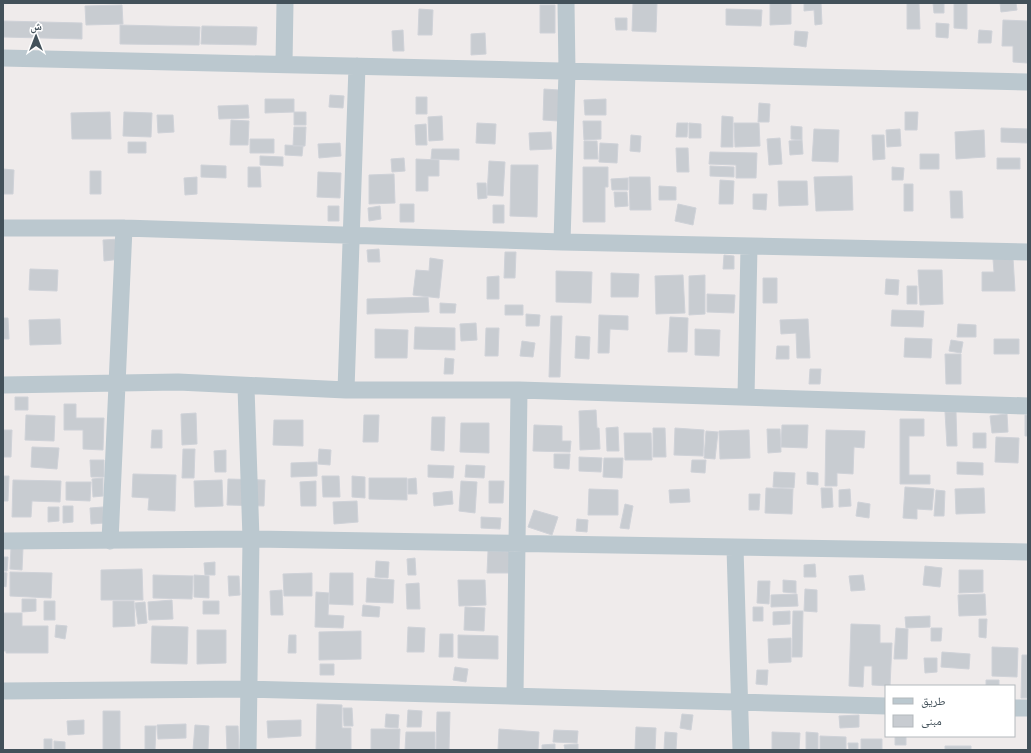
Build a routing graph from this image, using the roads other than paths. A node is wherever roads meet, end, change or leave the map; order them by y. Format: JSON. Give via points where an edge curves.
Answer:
{"nodes":[{"id":1,"x":285,"y":3,"type":"edge"},
{"id":2,"x":566,"y":3,"type":"edge"},
{"id":3,"x":3,"y":58,"type":"edge"},
{"id":4,"x":284,"y":64,"type":"junction"},
{"id":5,"x":357,"y":66,"type":"junction"},
{"id":6,"x":567,"y":71,"type":"junction"},
{"id":7,"x":1028,"y":82,"type":"edge"},
{"id":8,"x":3,"y":228,"type":"edge"},
{"id":9,"x":124,"y":228,"type":"junction"},
{"id":10,"x":352,"y":236,"type":"junction"},
{"id":11,"x":562,"y":242,"type":"junction"},
{"id":12,"x":749,"y":246,"type":"junction"},
{"id":13,"x":1028,"y":252,"type":"edge"},
{"id":14,"x":118,"y":383,"type":"junction"},
{"id":15,"x":3,"y":384,"type":"edge"},
{"id":16,"x":246,"y":387,"type":"junction"},
{"id":17,"x":346,"y":390,"type":"junction"},
{"id":18,"x":519,"y":390,"type":"junction"},
{"id":19,"x":746,"y":397,"type":"junction"},
{"id":20,"x":1028,"y":406,"type":"edge"},
{"id":21,"x":251,"y":539,"type":"junction"},
{"id":22,"x":3,"y":541,"type":"edge"},
{"id":23,"x":110,"y":541,"type":"junction"},
{"id":24,"x":517,"y":544,"type":"junction"},
{"id":25,"x":736,"y":548,"type":"junction"},
{"id":26,"x":1028,"y":552,"type":"edge"},
{"id":27,"x":249,"y":689,"type":"junction"},
{"id":28,"x":3,"y":691,"type":"edge"},
{"id":29,"x":515,"y":696,"type":"junction"},
{"id":30,"x":740,"y":703,"type":"junction"},
{"id":31,"x":885,"y":706,"type":"edge"},
{"id":32,"x":1015,"y":708,"type":"edge"},
{"id":33,"x":1028,"y":708,"type":"edge"},
{"id":34,"x":248,"y":750,"type":"edge"},
{"id":35,"x":741,"y":750,"type":"edge"}],
"edges":[{"from":1,"to":4,"type":"street"},
{"from":2,"to":6,"type":"street"},
{"from":3,"to":4,"type":"street"},
{"from":4,"to":5,"type":"street"},
{"from":5,"to":6,"type":"street"},
{"from":5,"to":10,"type":"street"},
{"from":6,"to":7,"type":"street"},
{"from":6,"to":11,"type":"street"},
{"from":8,"to":9,"type":"street"},
{"from":9,"to":10,"type":"street"},
{"from":9,"to":14,"type":"street"},
{"from":10,"to":11,"type":"street"},
{"from":10,"to":17,"type":"street"},
{"from":11,"to":12,"type":"street"},
{"from":12,"to":13,"type":"street"},
{"from":12,"to":19,"type":"street"},
{"from":14,"to":15,"type":"street"},
{"from":14,"to":16,"type":"street","via":[[178,382]]},
{"from":14,"to":23,"type":"street"},
{"from":16,"to":17,"type":"street"},
{"from":16,"to":21,"type":"street"},
{"from":17,"to":18,"type":"street"},
{"from":18,"to":19,"type":"street"},
{"from":18,"to":24,"type":"street"},
{"from":19,"to":20,"type":"street"},
{"from":21,"to":23,"type":"street"},
{"from":21,"to":24,"type":"street"},
{"from":21,"to":27,"type":"street"},
{"from":22,"to":23,"type":"street"},
{"from":24,"to":25,"type":"street"},
{"from":24,"to":29,"type":"street"},
{"from":25,"to":26,"type":"street"},
{"from":25,"to":30,"type":"street"},
{"from":27,"to":28,"type":"street"},
{"from":27,"to":29,"type":"street"},
{"from":27,"to":34,"type":"street"},
{"from":29,"to":30,"type":"street"},
{"from":30,"to":31,"type":"street"},
{"from":30,"to":35,"type":"street"},
{"from":32,"to":33,"type":"street"}]}
